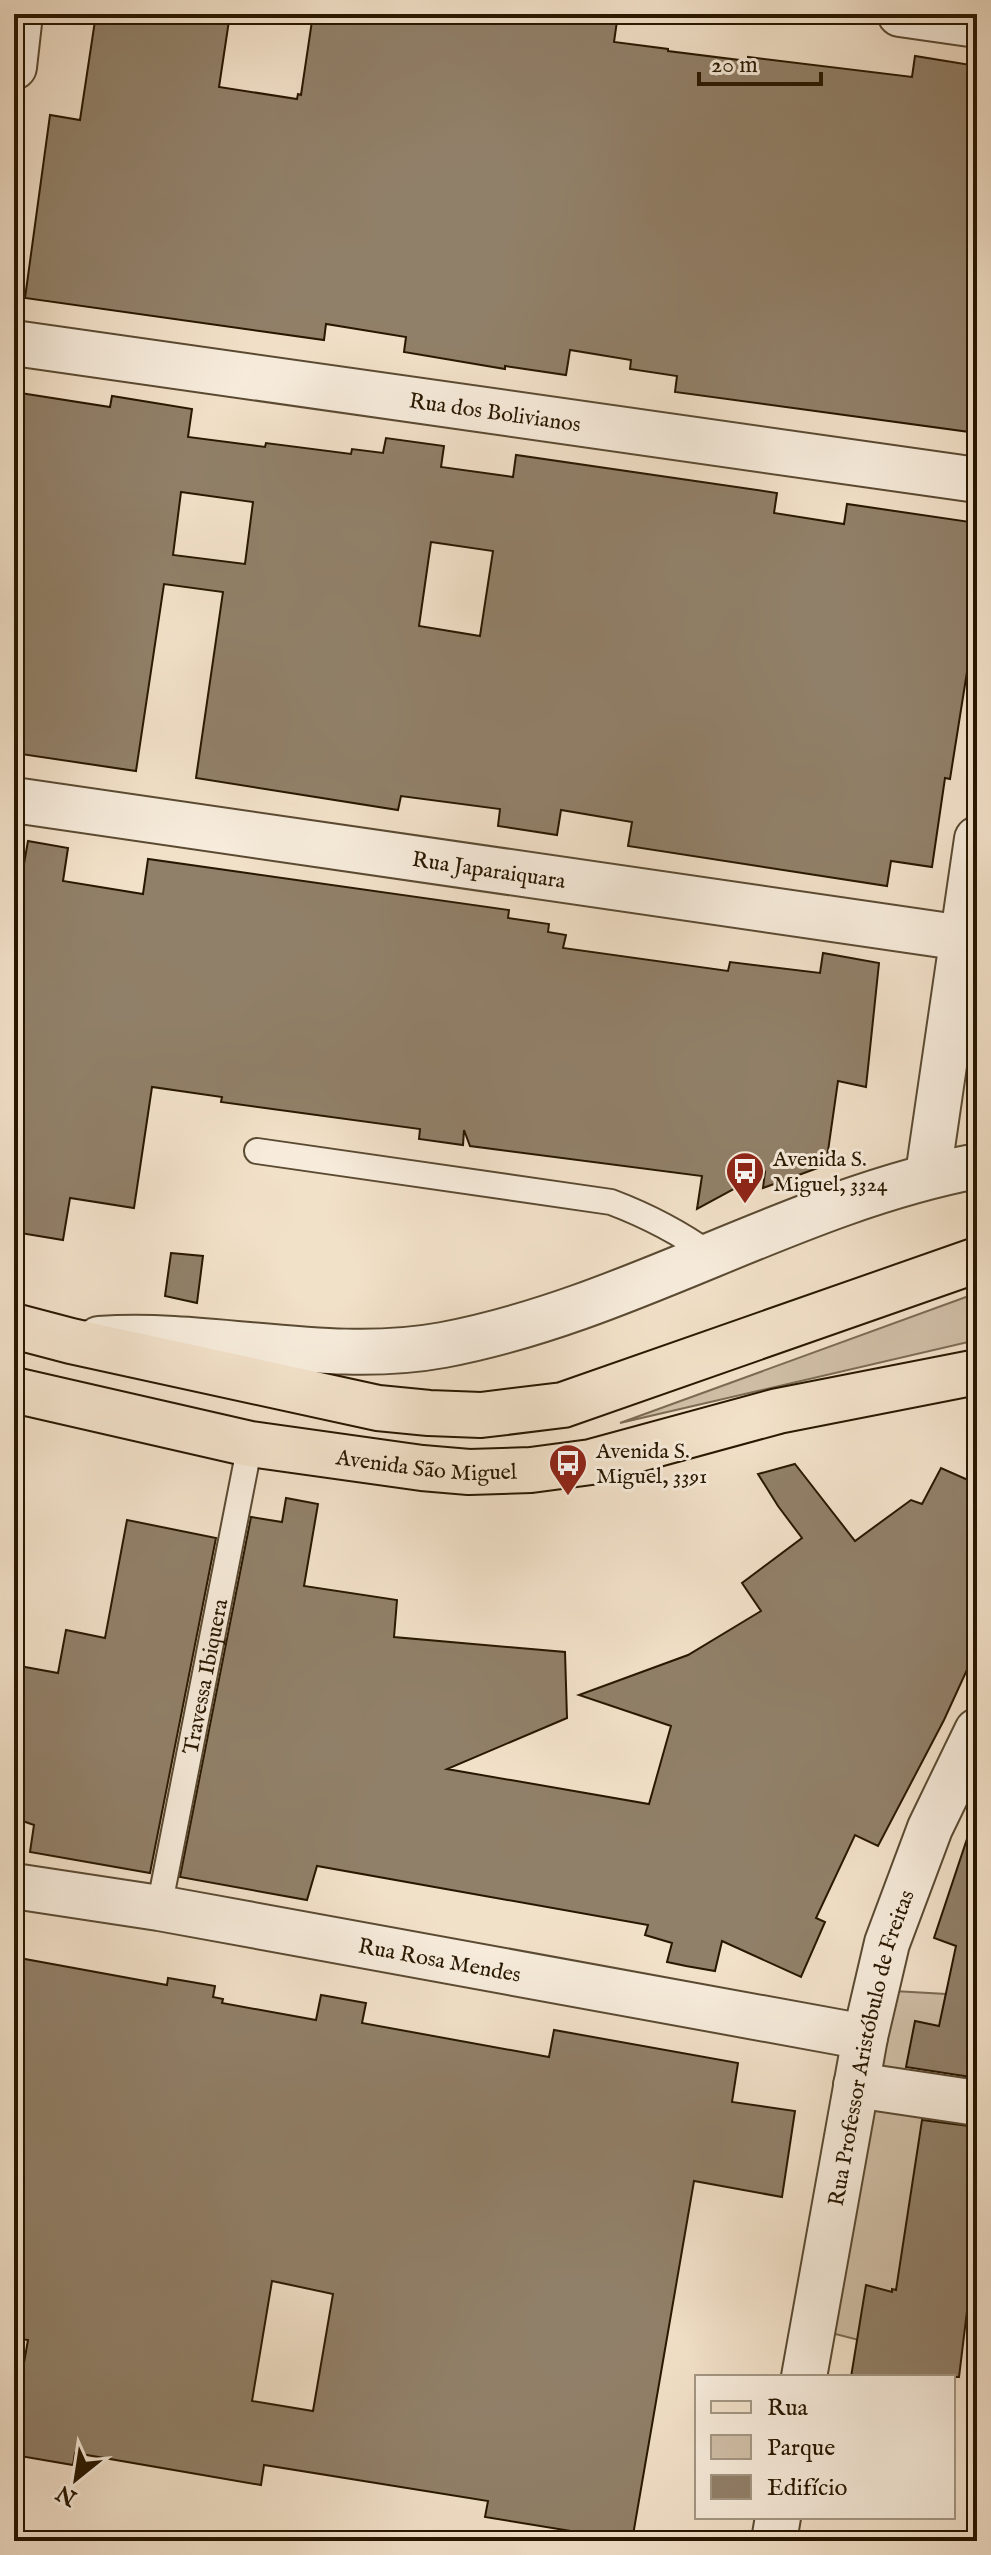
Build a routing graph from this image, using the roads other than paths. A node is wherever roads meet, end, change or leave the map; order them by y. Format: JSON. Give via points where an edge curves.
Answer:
{"nodes":[{"id":1,"x":20,"y":14,"type":"edge"},
{"id":2,"x":900,"y":14,"type":"edge"},
{"id":3,"x":977,"y":25,"type":"edge"},
{"id":4,"x":14,"y":67,"type":"edge"},
{"id":5,"x":14,"y":343,"type":"edge"},
{"id":6,"x":977,"y":480,"type":"edge"},
{"id":7,"x":14,"y":800,"type":"edge"},
{"id":8,"x":977,"y":839,"type":"edge"},
{"id":9,"x":963,"y":938,"type":"junction"},
{"id":10,"x":257,"y":1151,"type":"dead end"},
{"id":11,"x":977,"y":1166,"type":"edge"},
{"id":12,"x":928,"y":1175,"type":"junction"},
{"id":13,"x":711,"y":1255,"type":"junction"},
{"id":14,"x":977,"y":1260,"type":"edge"},
{"id":15,"x":14,"y":1326,"type":"edge"},
{"id":16,"x":71,"y":1341,"type":"junction"},
{"id":17,"x":977,"y":1372,"type":"edge"},
{"id":18,"x":14,"y":1390,"type":"edge"},
{"id":19,"x":250,"y":1444,"type":"junction"},
{"id":20,"x":977,"y":1731,"type":"edge"},
{"id":21,"x":14,"y":1886,"type":"edge"},
{"id":22,"x":159,"y":1908,"type":"junction"},
{"id":23,"x":865,"y":2037,"type":"junction"},
{"id":24,"x":856,"y":2085,"type":"junction"},
{"id":25,"x":977,"y":2103,"type":"edge"},
{"id":26,"x":804,"y":2375,"type":"edge"},
{"id":27,"x":778,"y":2519,"type":"edge"},
{"id":28,"x":774,"y":2541,"type":"edge"}],
"edges":[{"from":1,"to":4,"type":"street"},
{"from":2,"to":3,"type":"street"},
{"from":5,"to":6,"type":"street","name":"Rua dos Bolivianos"},
{"from":7,"to":9,"type":"street","name":"Rua Japaraiquara"},
{"from":8,"to":9,"type":"street"},
{"from":9,"to":12,"type":"street"},
{"from":10,"to":13,"type":"lane","via":[[611,1202],[652,1217]]},
{"from":11,"to":12,"type":"street"},
{"from":12,"to":13,"type":"street"},
{"from":13,"to":16,"type":"street","via":[[550,1317],[441,1345],[356,1352],[170,1338]]},
{"from":14,"to":16,"type":"main road","via":[[563,1405],[481,1415],[378,1408]]},
{"from":15,"to":16,"type":"main road"},
{"from":17,"to":19,"type":"main road","name":"Avenida São Miguel","via":[[778,1411],[591,1462],[531,1470],[422,1468]]},
{"from":18,"to":19,"type":"main road","name":"Avenida São Miguel"},
{"from":19,"to":22,"type":"lane","name":"Travessa Ibiquera"},
{"from":20,"to":23,"type":"street","name":"Rua Professor Aristóbulo de Freitas","via":[[906,1886]]},
{"from":21,"to":22,"type":"street","name":"Rua Rosa Mendes"},
{"from":22,"to":23,"type":"street","name":"Rua Rosa Mendes"},
{"from":23,"to":24,"type":"street","name":"Rua Professor Aristóbulo de Freitas"},
{"from":24,"to":25,"type":"street"},
{"from":24,"to":26,"type":"street","name":"Rua Professor Aristóbulo de Freitas"},
{"from":27,"to":28,"type":"street"}]}
